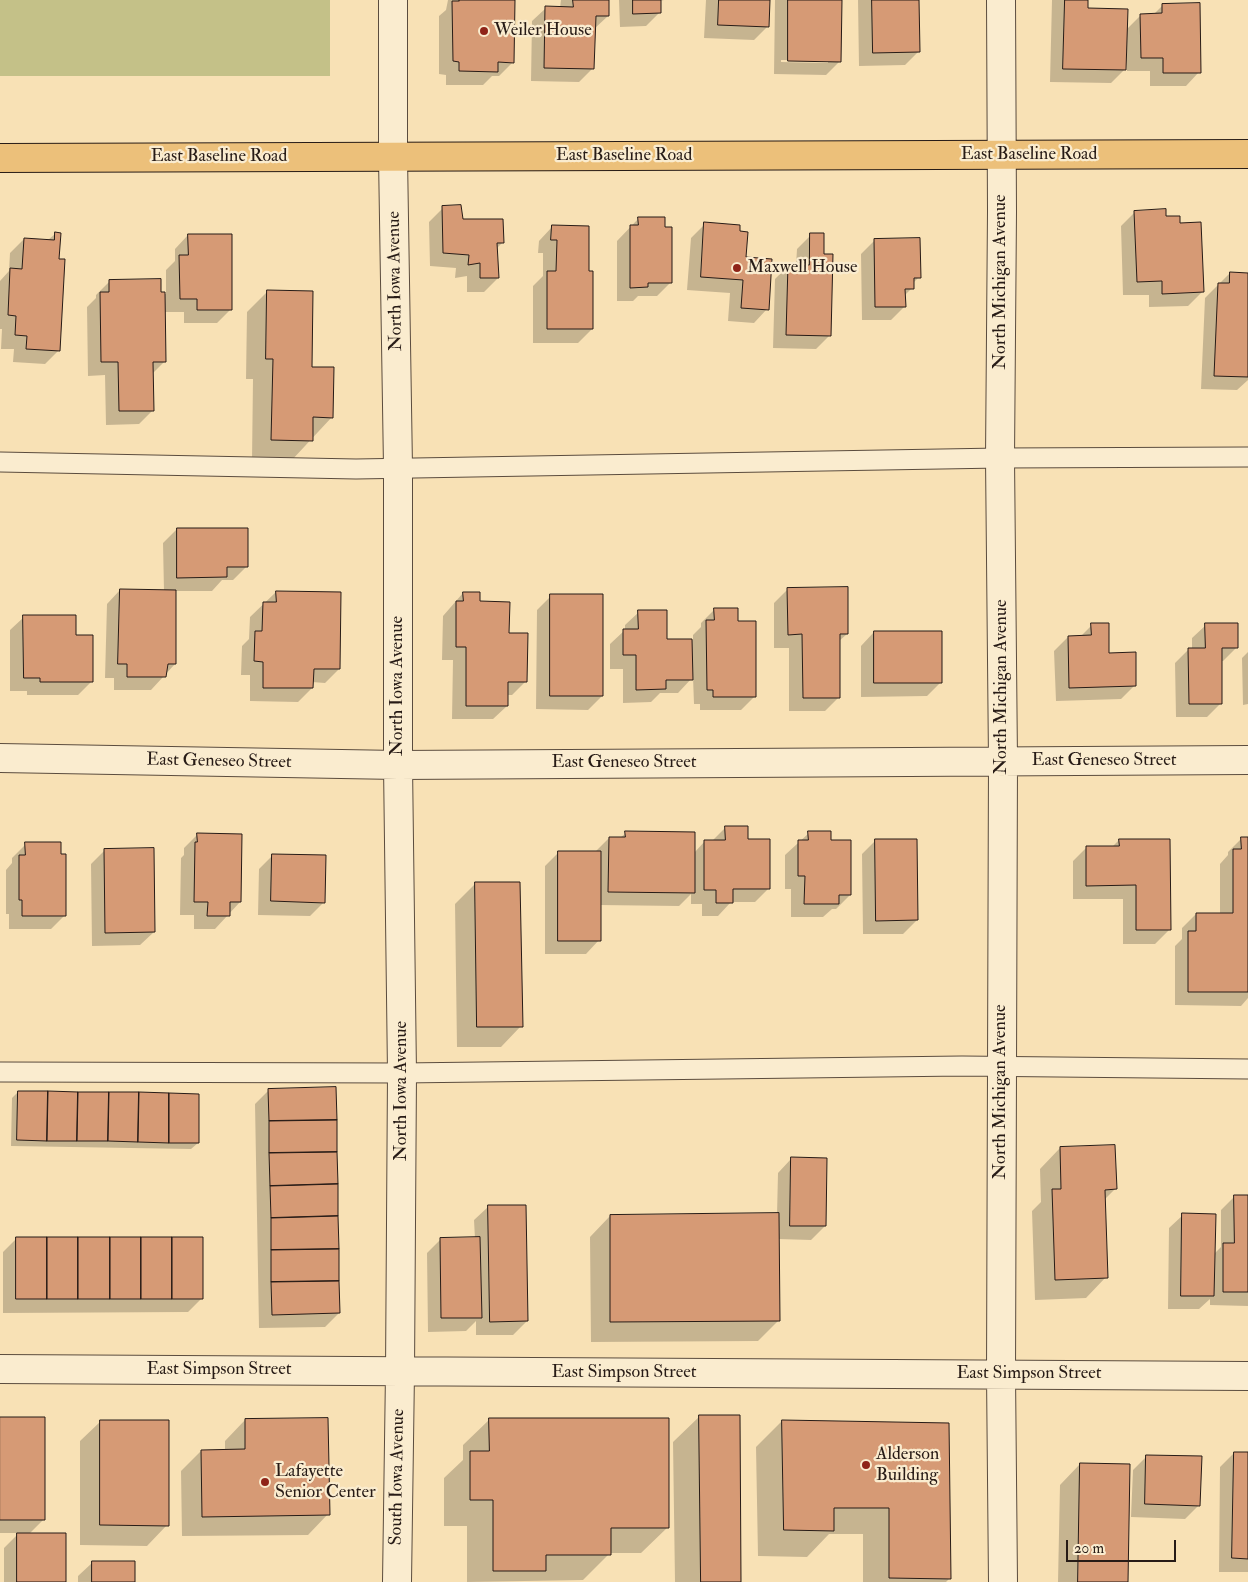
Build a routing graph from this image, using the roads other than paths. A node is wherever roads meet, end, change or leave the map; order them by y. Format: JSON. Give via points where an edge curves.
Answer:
{"nodes":[{"id":1,"x":393,"y":0,"type":"edge"},
{"id":2,"x":1001,"y":0,"type":"edge"},
{"id":3,"x":1248,"y":154,"type":"edge"},
{"id":4,"x":1002,"y":155,"type":"junction"},
{"id":5,"x":393,"y":157,"type":"junction"},
{"id":6,"x":0,"y":158,"type":"edge"},
{"id":7,"x":1248,"y":457,"type":"edge"},
{"id":8,"x":1000,"y":458,"type":"junction"},
{"id":9,"x":0,"y":462,"type":"edge"},
{"id":10,"x":398,"y":467,"type":"junction"},
{"id":11,"x":0,"y":758,"type":"edge"},
{"id":12,"x":1248,"y":760,"type":"edge"},
{"id":13,"x":1003,"y":761,"type":"junction"},
{"id":14,"x":398,"y":764,"type":"junction"},
{"id":15,"x":1002,"y":1066,"type":"junction"},
{"id":16,"x":1248,"y":1069,"type":"edge"},
{"id":17,"x":0,"y":1072,"type":"edge"},
{"id":18,"x":402,"y":1073,"type":"junction"},
{"id":19,"x":0,"y":1369,"type":"edge"},
{"id":20,"x":400,"y":1372,"type":"junction"},
{"id":21,"x":1001,"y":1374,"type":"junction"},
{"id":22,"x":1248,"y":1376,"type":"edge"},
{"id":23,"x":397,"y":1582,"type":"edge"},
{"id":24,"x":1002,"y":1582,"type":"edge"}],
"edges":[{"from":1,"to":5,"type":"street","name":"North Iowa Avenue"},
{"from":2,"to":4,"type":"street","name":"North Michigan Avenue"},
{"from":3,"to":4,"type":"main road","name":"East Baseline Road"},
{"from":4,"to":5,"type":"main road","name":"East Baseline Road"},
{"from":4,"to":8,"type":"street","name":"North Michigan Avenue"},
{"from":5,"to":6,"type":"main road","name":"East Baseline Road"},
{"from":5,"to":10,"type":"street","name":"North Iowa Avenue"},
{"from":7,"to":8,"type":"lane"},
{"from":8,"to":10,"type":"lane"},
{"from":8,"to":13,"type":"street","name":"North Michigan Avenue"},
{"from":9,"to":10,"type":"lane","via":[[356,469]]},
{"from":10,"to":14,"type":"street","name":"North Iowa Avenue"},
{"from":11,"to":14,"type":"street","name":"East Geneseo Street"},
{"from":12,"to":13,"type":"street","name":"East Geneseo Street"},
{"from":13,"to":14,"type":"street","name":"East Geneseo Street"},
{"from":13,"to":15,"type":"street","name":"North Michigan Avenue"},
{"from":14,"to":18,"type":"street","name":"North Iowa Avenue"},
{"from":15,"to":16,"type":"lane"},
{"from":15,"to":18,"type":"lane"},
{"from":15,"to":21,"type":"street","name":"North Michigan Avenue"},
{"from":17,"to":18,"type":"lane"},
{"from":18,"to":20,"type":"street","name":"North Iowa Avenue"},
{"from":19,"to":20,"type":"street","name":"East Simpson Street"},
{"from":20,"to":21,"type":"street","name":"East Simpson Street"},
{"from":20,"to":23,"type":"street","name":"South Iowa Avenue"},
{"from":21,"to":22,"type":"street","name":"East Simpson Street"},
{"from":21,"to":24,"type":"street","name":"North Michigan Avenue"}]}
